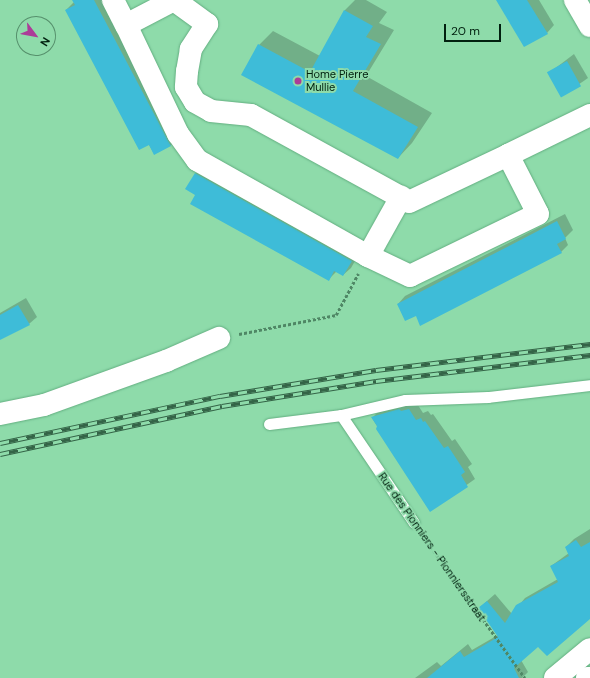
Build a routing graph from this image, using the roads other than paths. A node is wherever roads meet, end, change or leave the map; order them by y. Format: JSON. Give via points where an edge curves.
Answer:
{"nodes":[{"id":1,"x":113,"y":0,"type":"edge"},
{"id":2,"x":175,"y":0,"type":"edge"},
{"id":3,"x":575,"y":0,"type":"edge"},
{"id":4,"x":126,"y":25,"type":"junction"},
{"id":5,"x":590,"y":26,"type":"edge"},
{"id":6,"x":590,"y":115,"type":"edge"},
{"id":7,"x":508,"y":155,"type":"junction"},
{"id":8,"x":401,"y":197,"type":"junction"},
{"id":9,"x":368,"y":256,"type":"junction"},
{"id":10,"x":219,"y":338,"type":"road end"},
{"id":11,"x":590,"y":385,"type":"edge"},
{"id":12,"x":0,"y":414,"type":"edge"},
{"id":13,"x":341,"y":415,"type":"junction"},
{"id":14,"x":269,"y":424,"type":"dead end"},
{"id":15,"x":414,"y":523,"type":"road end"},
{"id":16,"x":590,"y":649,"type":"edge"},
{"id":17,"x":554,"y":678,"type":"edge"}],
"edges":[{"from":1,"to":4,"type":"street"},
{"from":2,"to":4,"type":"street"},
{"from":2,"to":8,"type":"street","via":[[208,24],[191,49],[187,71],[186,87],[195,102],[211,110],[251,115]]},
{"from":3,"to":5,"type":"street"},
{"from":4,"to":9,"type":"street","via":[[178,134],[197,160]]},
{"from":6,"to":7,"type":"street"},
{"from":7,"to":8,"type":"street","via":[[410,202]]},
{"from":7,"to":9,"type":"street","via":[[538,214],[410,276]]},
{"from":8,"to":9,"type":"street"},
{"from":10,"to":12,"type":"street","via":[[166,361],[44,405]]},
{"from":11,"to":13,"type":"lane","via":[[488,397],[405,400]]},
{"from":13,"to":14,"type":"lane"},
{"from":13,"to":15,"type":"lane","name":"Rue des Pionniers - Pionniersstraat"},
{"from":16,"to":17,"type":"street"}]}
